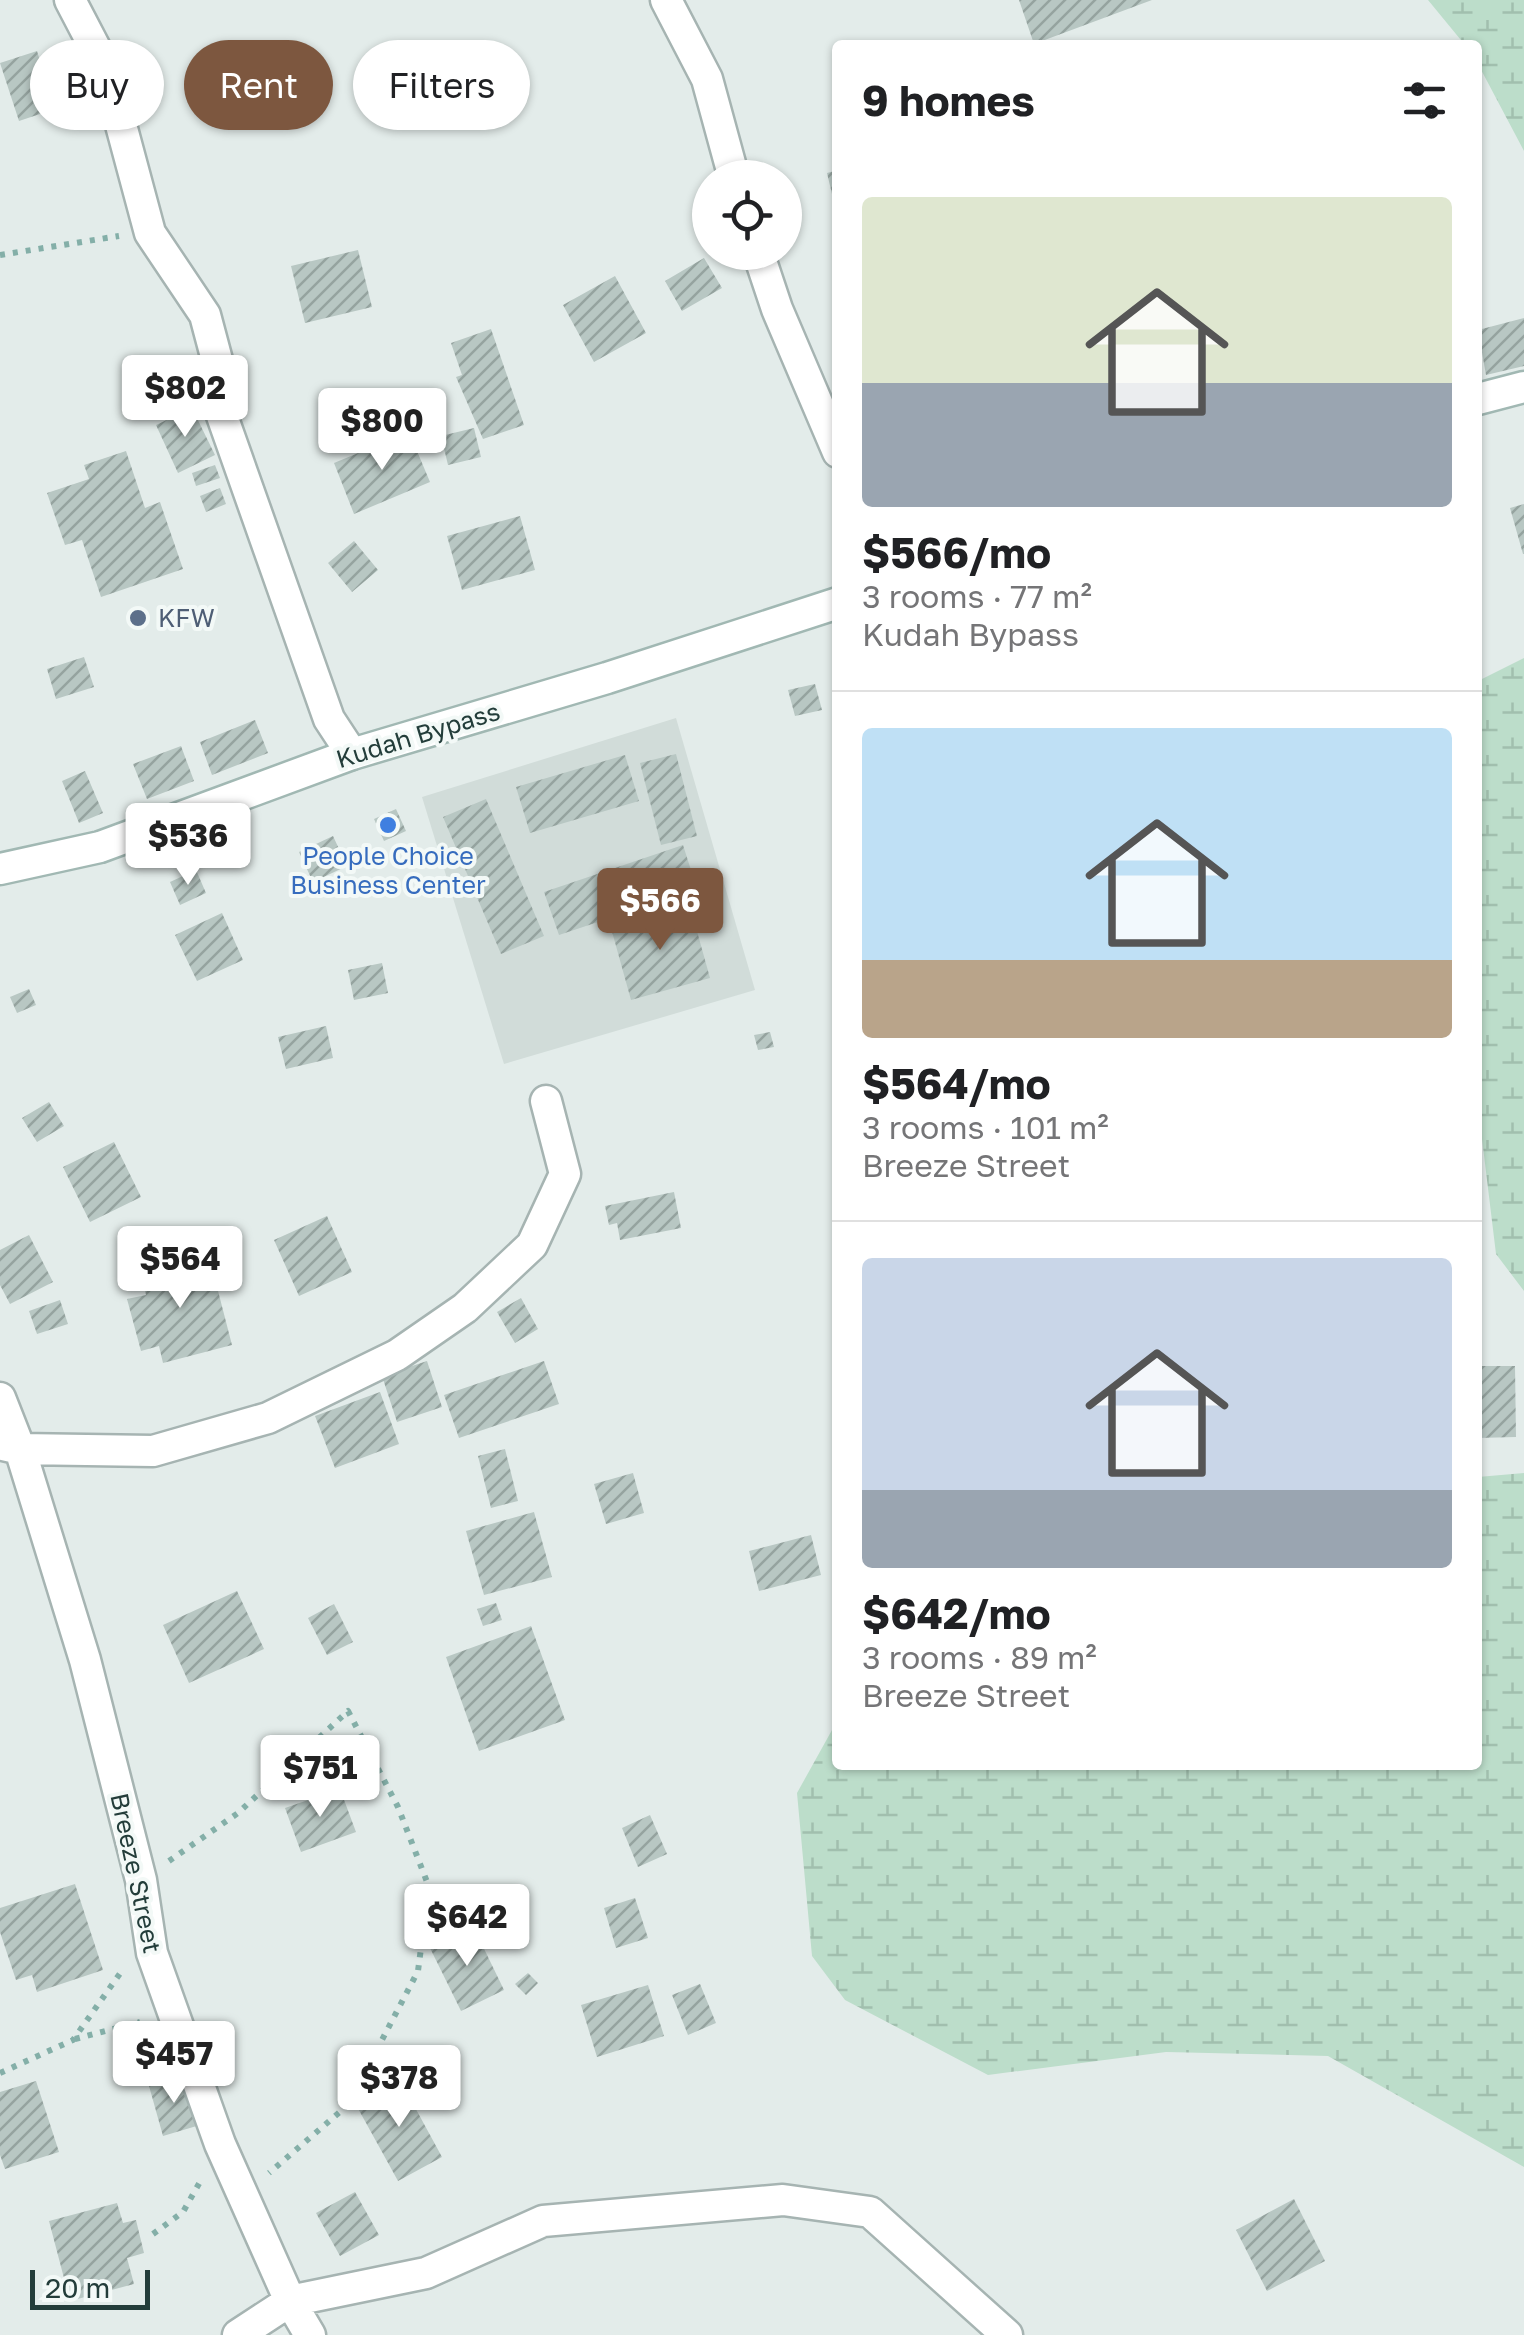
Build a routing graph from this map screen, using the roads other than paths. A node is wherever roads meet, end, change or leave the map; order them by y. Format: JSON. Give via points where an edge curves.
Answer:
{"nodes":[{"id":1,"x":70,"y":0,"type":"edge"},
{"id":2,"x":666,"y":0,"type":"edge"},
{"id":3,"x":729,"y":160,"type":"edge"},
{"id":4,"x":764,"y":270,"type":"edge"},
{"id":5,"x":1524,"y":387,"type":"edge"},
{"id":6,"x":1482,"y":398,"type":"edge"},
{"id":7,"x":832,"y":438,"type":"edge"},
{"id":8,"x":832,"y":605,"type":"edge"},
{"id":9,"x":352,"y":754,"type":"junction"},
{"id":10,"x":0,"y":869,"type":"edge"},
{"id":11,"x":546,"y":1101,"type":"dead end"},
{"id":12,"x":0,"y":1398,"type":"edge"},
{"id":13,"x":10,"y":1446,"type":"edge"},
{"id":14,"x":290,"y":2301,"type":"junction"},
{"id":15,"x":238,"y":2335,"type":"edge"},
{"id":16,"x":310,"y":2335,"type":"edge"},
{"id":17,"x":1007,"y":2335,"type":"edge"}],
"edges":[{"from":1,"to":9,"type":"street","via":[[106,69],[150,233],[205,315],[226,394],[222,413],[329,719]]},
{"from":2,"to":3,"type":"street","via":[[707,79]]},
{"from":4,"to":7,"type":"street"},
{"from":5,"to":6,"type":"street"},
{"from":8,"to":9,"type":"street","name":"Kudah Bypass"},
{"from":9,"to":10,"type":"street","name":"Kudah Bypass","via":[[100,847]]},
{"from":11,"to":13,"type":"street","via":[[565,1174],[532,1244],[465,1308],[397,1354],[268,1418],[153,1450]]},
{"from":12,"to":13,"type":"street","name":"Breeze Street"},
{"from":13,"to":14,"type":"street","name":"Breeze Street","via":[[85,1660],[142,1880],[152,1953],[220,2144]]},
{"from":14,"to":15,"type":"street"},
{"from":14,"to":16,"type":"street","name":"Breeze Street"},
{"from":14,"to":17,"type":"street","via":[[426,2273],[544,2220],[783,2200],[870,2212]]}]}
